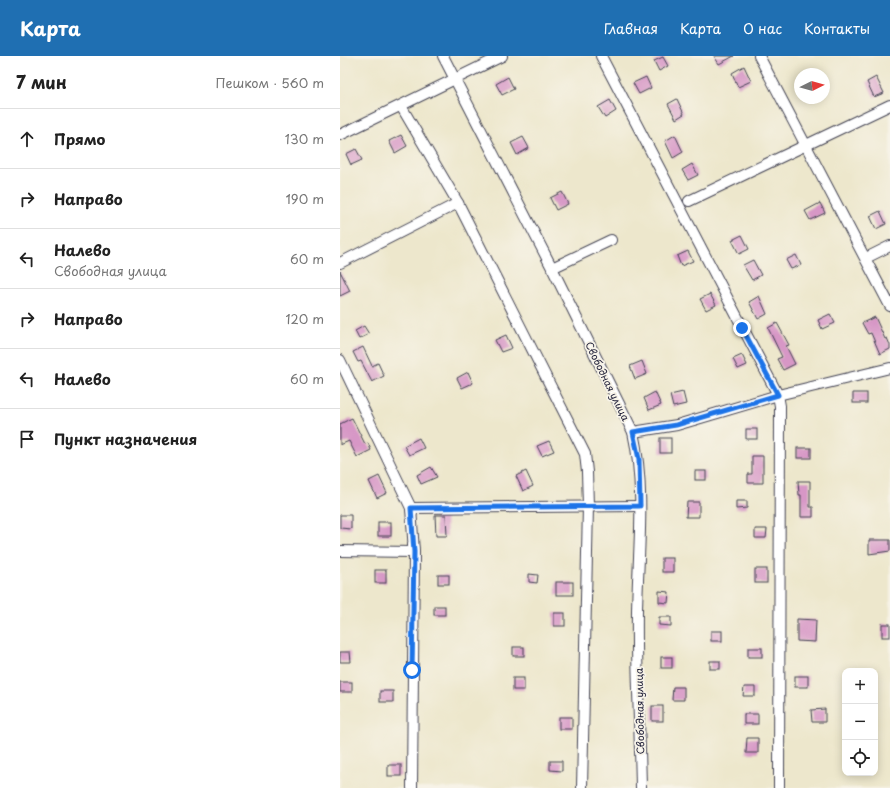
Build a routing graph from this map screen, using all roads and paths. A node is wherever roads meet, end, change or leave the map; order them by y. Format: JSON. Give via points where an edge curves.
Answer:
{"nodes":[{"id":1,"x":443,"y":56,"type":"edge"},
{"id":2,"x":502,"y":56,"type":"edge"},
{"id":3,"x":601,"y":56,"type":"edge"},
{"id":4,"x":759,"y":56,"type":"edge"},
{"id":5,"x":455,"y":80,"type":"junction"},
{"id":6,"x":890,"y":105,"type":"edge"},
{"id":7,"x":401,"y":106,"type":"junction"},
{"id":8,"x":340,"y":135,"type":"edge"},
{"id":9,"x":807,"y":145,"type":"junction"},
{"id":10,"x":689,"y":201,"type":"dead end"},
{"id":11,"x":458,"y":203,"type":"junction"},
{"id":12,"x":611,"y":240,"type":"dead end"},
{"id":13,"x":890,"y":246,"type":"edge"},
{"id":14,"x":866,"y":258,"type":"junction"},
{"id":15,"x":340,"y":263,"type":"edge"},
{"id":16,"x":552,"y":268,"type":"junction"},
{"id":17,"x":890,"y":306,"type":"edge"},
{"id":18,"x":340,"y":360,"type":"edge"},
{"id":19,"x":890,"y":368,"type":"edge"},
{"id":20,"x":778,"y":395,"type":"junction"},
{"id":21,"x":633,"y":432,"type":"junction"},
{"id":22,"x":588,"y":506,"type":"junction"},
{"id":23,"x":640,"y":506,"type":"junction"},
{"id":24,"x":411,"y":508,"type":"junction"},
{"id":25,"x":340,"y":551,"type":"edge"},
{"id":26,"x":414,"y":552,"type":"junction"},
{"id":27,"x":412,"y":788,"type":"edge"},
{"id":28,"x":582,"y":788,"type":"edge"},
{"id":29,"x":641,"y":788,"type":"edge"},
{"id":30,"x":779,"y":788,"type":"edge"}],
"edges":[{"from":1,"to":5,"type":"street","name":"Свободная улица"},
{"from":2,"to":5,"type":"street"},
{"from":3,"to":20,"type":"street"},
{"from":4,"to":9,"type":"street"},
{"from":5,"to":7,"type":"street"},
{"from":5,"to":16,"type":"street","name":"Свободная улица"},
{"from":6,"to":9,"type":"street"},
{"from":7,"to":8,"type":"street"},
{"from":7,"to":11,"type":"street"},
{"from":9,"to":10,"type":"street"},
{"from":9,"to":14,"type":"street"},
{"from":11,"to":15,"type":"street"},
{"from":11,"to":22,"type":"street","via":[[585,454]]},
{"from":12,"to":16,"type":"street"},
{"from":13,"to":14,"type":"street"},
{"from":14,"to":17,"type":"street"},
{"from":16,"to":21,"type":"street","name":"Свободная улица"},
{"from":18,"to":24,"type":"street"},
{"from":19,"to":20,"type":"street"},
{"from":20,"to":21,"type":"street","via":[[676,425]]},
{"from":20,"to":30,"type":"street"},
{"from":21,"to":23,"type":"street","name":"Свободная улица","via":[[639,459]]},
{"from":22,"to":23,"type":"street"},
{"from":22,"to":24,"type":"street"},
{"from":22,"to":28,"type":"street"},
{"from":23,"to":29,"type":"street","name":"Свободная улица","via":[[637,613]]},
{"from":24,"to":26,"type":"street"},
{"from":25,"to":26,"type":"street"},
{"from":26,"to":27,"type":"street"}]}
